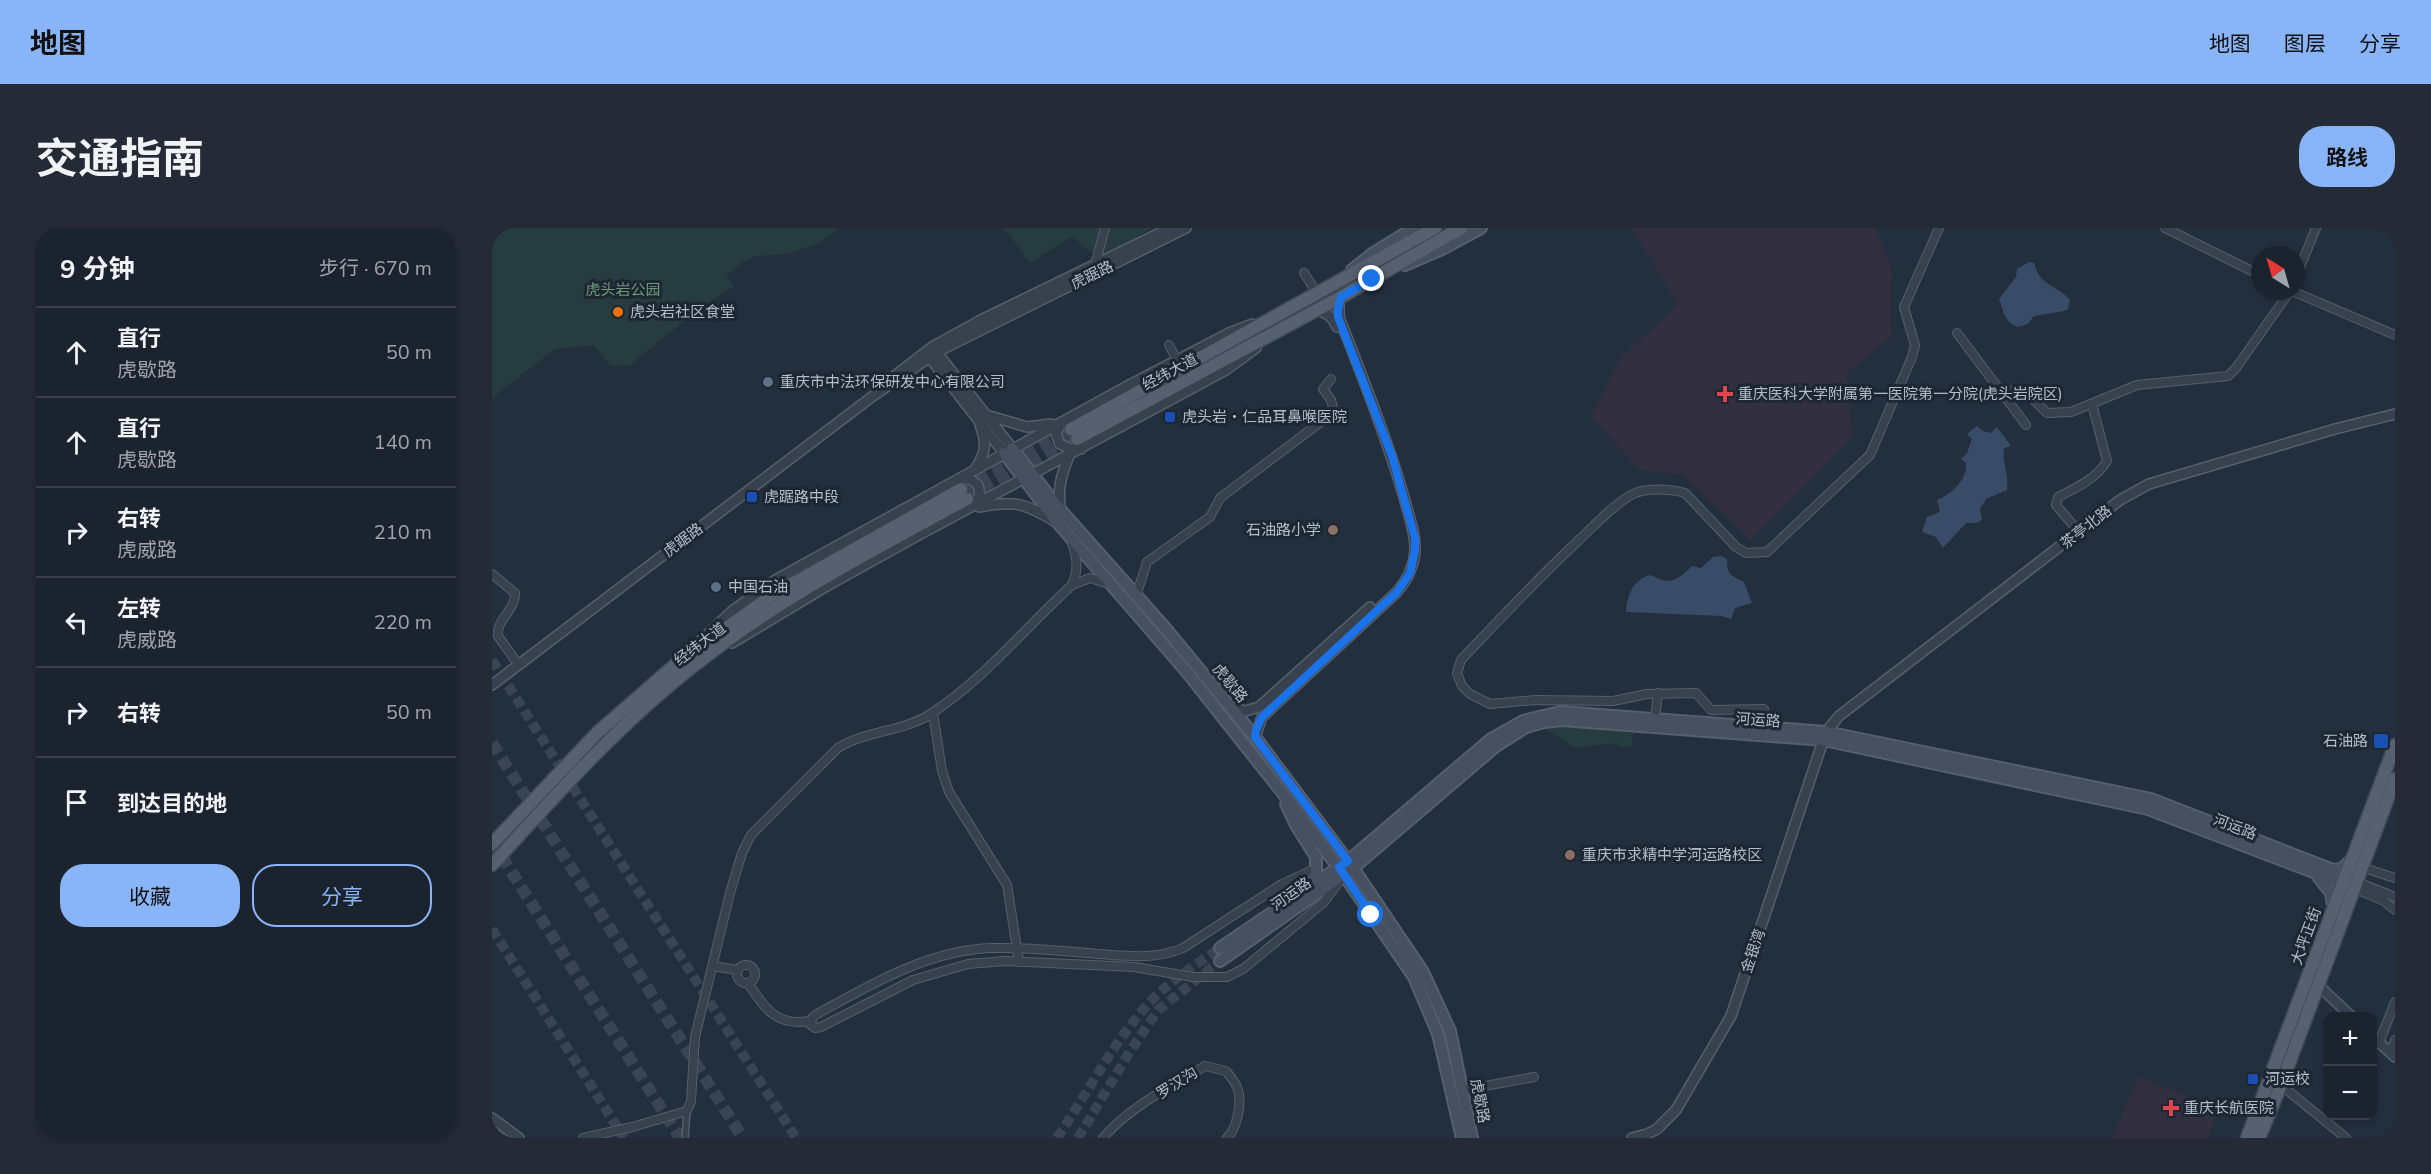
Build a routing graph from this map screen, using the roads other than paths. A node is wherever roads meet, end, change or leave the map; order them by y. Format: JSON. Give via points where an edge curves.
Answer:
{"nodes":[{"id":1,"x":1105,"y":228,"type":"edge"},
{"id":2,"x":1170,"y":228,"type":"edge"},
{"id":3,"x":1186,"y":228,"type":"edge"},
{"id":4,"x":1414,"y":228,"type":"edge"},
{"id":5,"x":1435,"y":228,"type":"edge"},
{"id":6,"x":1461,"y":228,"type":"edge"},
{"id":7,"x":1481,"y":228,"type":"edge"},
{"id":8,"x":1939,"y":228,"type":"edge"},
{"id":9,"x":2166,"y":228,"type":"edge"},
{"id":10,"x":2316,"y":228,"type":"edge"},
{"id":11,"x":2305,"y":255,"type":"edge"},
{"id":12,"x":1095,"y":265,"type":"junction"},
{"id":13,"x":2251,"y":270,"type":"edge"},
{"id":14,"x":1304,"y":273,"type":"dead end"},
{"id":15,"x":1372,"y":279,"type":"junction"},
{"id":16,"x":1337,"y":282,"type":"junction"},
{"id":17,"x":1317,"y":293,"type":"junction"},
{"id":18,"x":1341,"y":297,"type":"junction"},
{"id":19,"x":2305,"y":297,"type":"edge"},
{"id":20,"x":2285,"y":300,"type":"edge"},
{"id":21,"x":1317,"y":310,"type":"junction"},
{"id":22,"x":1280,"y":314,"type":"junction"},
{"id":23,"x":1957,"y":333,"type":"dead end"},
{"id":24,"x":2395,"y":336,"type":"edge"},
{"id":25,"x":1169,"y":345,"type":"dead end"},
{"id":26,"x":931,"y":352,"type":"junction"},
{"id":27,"x":1177,"y":360,"type":"junction"},
{"id":28,"x":1331,"y":378,"type":"dead end"},
{"id":29,"x":1998,"y":390,"type":"junction"},
{"id":30,"x":2092,"y":404,"type":"junction"},
{"id":31,"x":974,"y":412,"type":"junction"},
{"id":32,"x":2395,"y":414,"type":"edge"},
{"id":33,"x":987,"y":415,"type":"junction"},
{"id":34,"x":2025,"y":425,"type":"dead end"},
{"id":35,"x":1073,"y":434,"type":"junction"},
{"id":36,"x":1008,"y":451,"type":"junction"},
{"id":37,"x":1069,"y":456,"type":"junction"},
{"id":38,"x":975,"y":469,"type":"junction"},
{"id":39,"x":1028,"y":478,"type":"junction"},
{"id":40,"x":964,"y":494,"type":"junction"},
{"id":41,"x":1061,"y":511,"type":"junction"},
{"id":42,"x":1057,"y":522,"type":"junction"},
{"id":43,"x":2079,"y":532,"type":"junction"},
{"id":44,"x":1069,"y":536,"type":"junction"},
{"id":45,"x":492,"y":574,"type":"edge"},
{"id":46,"x":1072,"y":585,"type":"junction"},
{"id":47,"x":1114,"y":587,"type":"junction"},
{"id":48,"x":1136,"y":596,"type":"junction"},
{"id":49,"x":518,"y":664,"type":"junction"},
{"id":50,"x":492,"y":685,"type":"edge"},
{"id":51,"x":1658,"y":693,"type":"junction"},
{"id":52,"x":1231,"y":707,"type":"junction"},
{"id":53,"x":1764,"y":709,"type":"dead end"},
{"id":54,"x":933,"y":713,"type":"junction"},
{"id":55,"x":1655,"y":718,"type":"junction"},
{"id":56,"x":1825,"y":736,"type":"junction"},
{"id":57,"x":1255,"y":737,"type":"junction"},
{"id":58,"x":2395,"y":745,"type":"edge"},
{"id":59,"x":2395,"y":779,"type":"edge"},
{"id":60,"x":1282,"y":792,"type":"junction"},
{"id":61,"x":492,"y":844,"type":"edge"},
{"id":62,"x":2355,"y":864,"type":"junction"},
{"id":63,"x":492,"y":865,"type":"edge"},
{"id":64,"x":1317,"y":868,"type":"junction"},
{"id":65,"x":1346,"y":868,"type":"junction"},
{"id":66,"x":2311,"y":872,"type":"junction"},
{"id":67,"x":2395,"y":878,"type":"edge"},
{"id":68,"x":2350,"y":884,"type":"junction"},
{"id":69,"x":1308,"y":888,"type":"junction"},
{"id":70,"x":2392,"y":895,"type":"edge"},
{"id":71,"x":2333,"y":905,"type":"junction"},
{"id":72,"x":2395,"y":910,"type":"edge"},
{"id":73,"x":1018,"y":948,"type":"junction"},
{"id":74,"x":1184,"y":948,"type":"junction"},
{"id":75,"x":1220,"y":948,"type":"tunnel mouth"},
{"id":76,"x":1220,"y":961,"type":"tunnel mouth"},
{"id":77,"x":1019,"y":962,"type":"junction"},
{"id":78,"x":712,"y":966,"type":"junction"},
{"id":79,"x":738,"y":970,"type":"junction"},
{"id":80,"x":1172,"y":973,"type":"junction"},
{"id":81,"x":748,"y":983,"type":"junction"},
{"id":82,"x":2318,"y":985,"type":"junction"},
{"id":83,"x":2395,"y":1002,"type":"edge"},
{"id":84,"x":2347,"y":1012,"type":"edge"},
{"id":85,"x":810,"y":1021,"type":"junction"},
{"id":86,"x":2377,"y":1038,"type":"edge"},
{"id":87,"x":2395,"y":1040,"type":"edge"},
{"id":88,"x":2377,"y":1041,"type":"edge"},
{"id":89,"x":2393,"y":1055,"type":"edge"},
{"id":90,"x":1534,"y":1077,"type":"dead end"},
{"id":91,"x":2276,"y":1081,"type":"junction"},
{"id":92,"x":1463,"y":1090,"type":"junction"},
{"id":93,"x":687,"y":1112,"type":"junction"},
{"id":94,"x":492,"y":1118,"type":"edge"},
{"id":95,"x":492,"y":1133,"type":"edge"},
{"id":96,"x":499,"y":1138,"type":"edge"},
{"id":97,"x":519,"y":1138,"type":"edge"},
{"id":98,"x":583,"y":1138,"type":"edge"},
{"id":99,"x":684,"y":1138,"type":"edge"},
{"id":100,"x":1102,"y":1138,"type":"edge"},
{"id":101,"x":1227,"y":1138,"type":"edge"},
{"id":102,"x":1462,"y":1138,"type":"edge"},
{"id":103,"x":1472,"y":1138,"type":"edge"},
{"id":104,"x":1632,"y":1138,"type":"edge"},
{"id":105,"x":2247,"y":1138,"type":"edge"},
{"id":106,"x":2259,"y":1138,"type":"edge"},
{"id":107,"x":2346,"y":1138,"type":"edge"}],
"edges":[{"from":1,"to":12,"type":"street"},
{"from":2,"to":12,"type":"street","name":"虎踞路"},
{"from":3,"to":26,"type":"street","name":"虎踞路"},
{"from":4,"to":16,"type":"main road"},
{"from":5,"to":16,"type":"main road"},
{"from":6,"to":15,"type":"main road","name":"经纬大道"},
{"from":7,"to":15,"type":"main road"},
{"from":8,"to":51,"type":"street","via":[[1904,307],[1915,345],[1912,357],[1870,455],[1767,552],[1746,553],[1736,547],[1685,493],[1664,490],[1632,494],[1542,574],[1457,667],[1462,686],[1490,704],[1613,701]]},
{"from":9,"to":13,"type":"street"},
{"from":10,"to":11,"type":"street"},
{"from":12,"to":26,"type":"street","name":"虎踞路","via":[[981,320]]},
{"from":14,"to":17,"type":"street"},
{"from":15,"to":18,"type":"main road","name":"经纬大道"},
{"from":16,"to":17,"type":"main road"},
{"from":17,"to":22,"type":"main road"},
{"from":18,"to":21,"type":"main road","name":"经纬大道"},
{"from":18,"to":57,"type":"street","via":[[1338,317],[1392,456],[1412,528],[1413,563],[1397,592],[1262,717]]},
{"from":19,"to":24,"type":"street"},
{"from":20,"to":30,"type":"street","via":[[2228,376],[2137,385]]},
{"from":21,"to":35,"type":"main road","name":"经纬大道"},
{"from":21,"to":52,"type":"street","via":[[1334,320],[1388,463],[1410,541],[1406,571],[1393,588],[1269,699],[1250,711]]},
{"from":22,"to":27,"type":"street","via":[[1231,332]]},
{"from":22,"to":35,"type":"main road"},
{"from":23,"to":29,"type":"street"},
{"from":25,"to":27,"type":"street"},
{"from":26,"to":31,"type":"street","name":"虎歇路"},
{"from":26,"to":33,"type":"street","name":"虎歇路"},
{"from":26,"to":49,"type":"street","name":"虎踞路"},
{"from":27,"to":35,"type":"street"},
{"from":28,"to":48,"type":"street","via":[[1323,389],[1334,412],[1220,498],[1210,517],[1147,562]]},
{"from":29,"to":30,"type":"street","via":[[2025,391],[2047,413],[2071,412]]},
{"from":29,"to":34,"type":"street"},
{"from":30,"to":43,"type":"street","via":[[2107,461],[2102,470],[2081,486],[2058,497],[2056,505]]},
{"from":31,"to":36,"type":"street","name":"虎歇路"},
{"from":31,"to":38,"type":"street","via":[[986,448]]},
{"from":32,"to":43,"type":"street","name":"茶亭北路","via":[[2149,484],[2120,500]]},
{"from":33,"to":35,"type":"street","via":[[1027,427]]},
{"from":33,"to":36,"type":"street","name":"虎歇路"},
{"from":35,"to":36,"type":"street"},
{"from":35,"to":37,"type":"street"},
{"from":36,"to":38,"type":"street"},
{"from":36,"to":39,"type":"main road","name":"虎歇路"},
{"from":37,"to":39,"type":"street"},
{"from":37,"to":41,"type":"street","via":[[1060,477]]},
{"from":38,"to":40,"type":"street"},
{"from":39,"to":40,"type":"street"},
{"from":39,"to":41,"type":"main road","name":"虎歇路"},
{"from":39,"to":42,"type":"main road","name":"虎歇路"},
{"from":40,"to":42,"type":"street","via":[[1027,506]]},
{"from":40,"to":61,"type":"main road","name":"经纬大道","via":[[771,596],[676,664],[597,733]]},
{"from":40,"to":63,"type":"main road","name":"经纬大道","via":[[830,573],[692,667],[607,742]]},
{"from":41,"to":48,"type":"main road","name":"虎歇路"},
{"from":42,"to":44,"type":"main road","name":"虎歇路"},
{"from":43,"to":56,"type":"street","name":"茶亭北路","via":[[1839,716]]},
{"from":44,"to":46,"type":"street","via":[[1078,560]]},
{"from":44,"to":47,"type":"main road","name":"虎歇路"},
{"from":45,"to":49,"type":"street","via":[[515,593],[497,631]]},
{"from":46,"to":47,"type":"street","via":[[1090,578]]},
{"from":46,"to":54,"type":"street","via":[[969,684]]},
{"from":47,"to":60,"type":"main road","name":"虎歇路"},
{"from":48,"to":52,"type":"main road","name":"虎歇路"},
{"from":49,"to":50,"type":"street","name":"虎踞路"},
{"from":51,"to":53,"type":"street","via":[[1696,693],[1711,710]]},
{"from":51,"to":55,"type":"street"},
{"from":52,"to":57,"type":"main road","name":"虎歇路"},
{"from":54,"to":73,"type":"street","via":[[945,781],[1007,885]]},
{"from":54,"to":78,"type":"street","via":[[851,740],[838,748],[751,836],[730,893]]},
{"from":55,"to":56,"type":"main road","name":"河运路"},
{"from":55,"to":65,"type":"main road","name":"河运路","via":[[1560,712],[1523,721],[1491,739]]},
{"from":56,"to":62,"type":"main road","name":"河运路","via":[[2151,799],[2333,870]]},
{"from":56,"to":65,"type":"main road","name":"河运路","via":[[1544,722],[1526,727],[1496,746]]},
{"from":56,"to":66,"type":"main road","name":"河运路","via":[[2148,809]]},
{"from":56,"to":104,"type":"street","name":"金银湾","via":[[1731,1016],[1676,1110],[1657,1129]]},
{"from":57,"to":65,"type":"main road","name":"虎歇路"},
{"from":58,"to":62,"type":"main road","name":"大坪正街"},
{"from":59,"to":62,"type":"main road","name":"大坪正街"},
{"from":60,"to":64,"type":"main road","via":[[1316,857]]},
{"from":60,"to":65,"type":"main road","name":"虎歇路"},
{"from":62,"to":67,"type":"street"},
{"from":62,"to":68,"type":"main road","name":"大坪正街"},
{"from":62,"to":70,"type":"street","via":[[2368,882]]},
{"from":64,"to":69,"type":"main road"},
{"from":64,"to":74,"type":"street","via":[[1282,884]]},
{"from":65,"to":69,"type":"main road","name":"河运路"},
{"from":65,"to":76,"type":"main road","name":"河运路"},
{"from":65,"to":80,"type":"street","via":[[1323,903],[1235,974],[1217,978]]},
{"from":65,"to":92,"type":"main road","name":"虎歇路","via":[[1423,972],[1450,1031]]},
{"from":65,"to":102,"type":"main road","name":"虎歇路","via":[[1414,977],[1428,1009],[1445,1058]]},
{"from":66,"to":68,"type":"main road","name":"河运路"},
{"from":66,"to":71,"type":"main road","via":[[2328,887]]},
{"from":68,"to":70,"type":"street"},
{"from":68,"to":71,"type":"main road","name":"大坪正街"},
{"from":68,"to":72,"type":"street"},
{"from":68,"to":82,"type":"main road","name":"大坪正街"},
{"from":69,"to":75,"type":"main road","name":"河运路"},
{"from":71,"to":91,"type":"main road","name":"大坪正街"},
{"from":73,"to":74,"type":"street","via":[[1149,957]]},
{"from":73,"to":77,"type":"street"},
{"from":73,"to":85,"type":"street","via":[[954,953],[908,967]]},
{"from":74,"to":80,"type":"street","via":[[1165,961]]},
{"from":77,"to":80,"type":"street","via":[[1134,967]]},
{"from":77,"to":85,"type":"street","via":[[954,967],[901,986],[821,1027],[812,1026]]},
{"from":78,"to":79,"type":"street"},
{"from":78,"to":93,"type":"street","via":[[695,1037]]},
{"from":79,"to":81,"type":"street","via":[[738,978]]},
{"from":79,"to":81,"type":"street","via":[[745,965],[753,968],[755,977]]},
{"from":81,"to":85,"type":"street","via":[[769,1012],[796,1022]]},
{"from":82,"to":84,"type":"street"},
{"from":82,"to":91,"type":"main road","name":"大坪正街"},
{"from":83,"to":86,"type":"street"},
{"from":87,"to":89,"type":"street"},
{"from":88,"to":89,"type":"street"},
{"from":90,"to":92,"type":"street"},
{"from":91,"to":105,"type":"main road","name":"大坪正街"},
{"from":91,"to":106,"type":"main road","name":"大坪正街"},
{"from":91,"to":107,"type":"street"},
{"from":92,"to":103,"type":"main road","name":"虎歇路"},
{"from":93,"to":98,"type":"street"},
{"from":93,"to":99,"type":"street"},
{"from":94,"to":97,"type":"street"},
{"from":95,"to":96,"type":"street"},
{"from":100,"to":101,"type":"street","name":"罗汉沟","via":[[1112,1127],[1205,1066],[1226,1071],[1237,1087],[1240,1099],[1234,1130]]}]}
